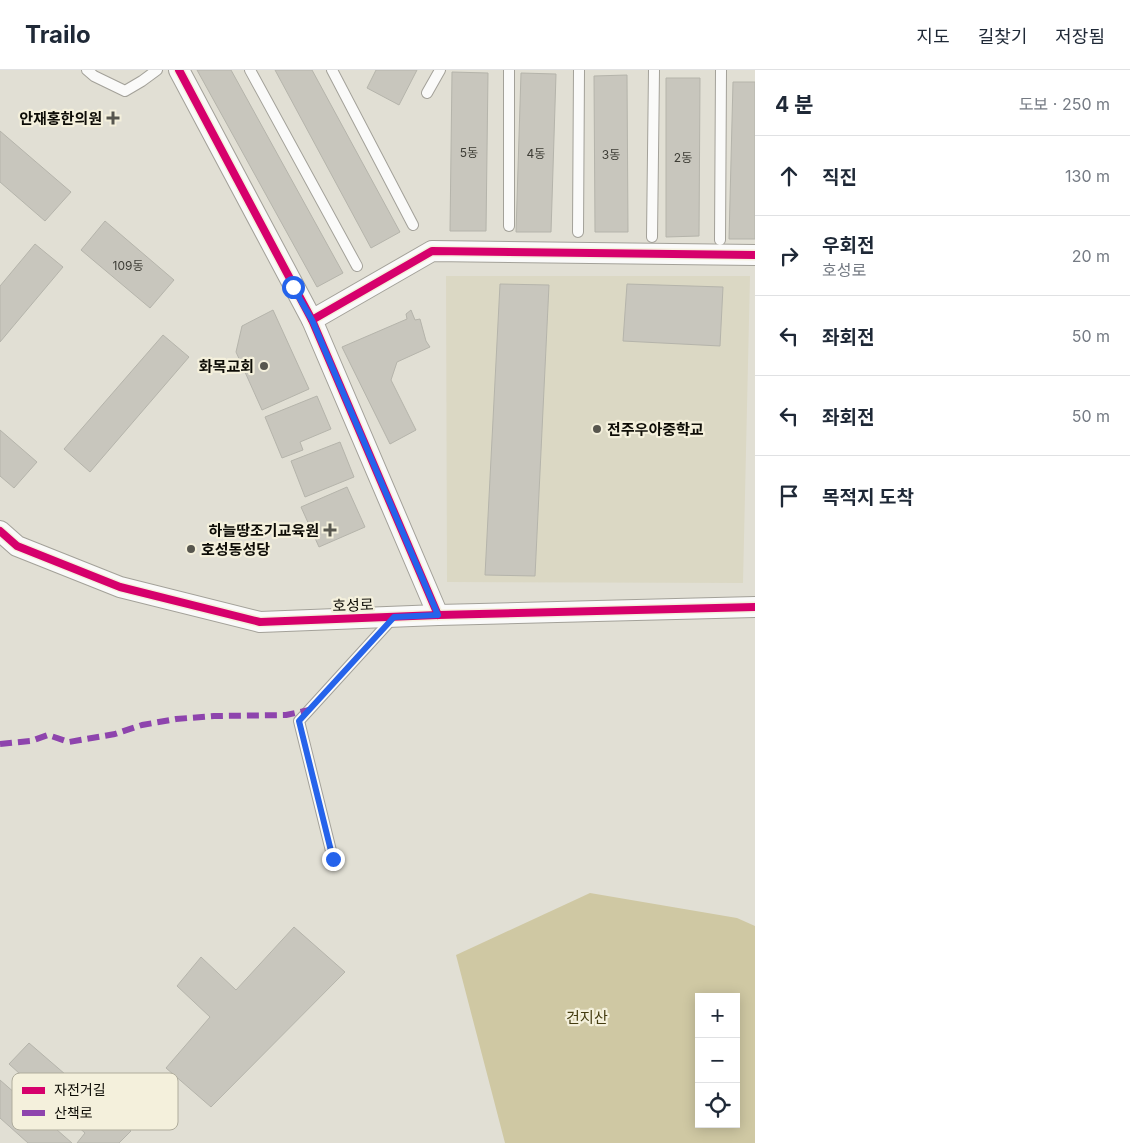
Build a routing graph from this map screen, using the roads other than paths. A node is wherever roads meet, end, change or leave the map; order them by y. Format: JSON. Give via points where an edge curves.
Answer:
{"nodes":[{"id":1,"x":87,"y":70,"type":"edge"},
{"id":2,"x":157,"y":70,"type":"edge"},
{"id":3,"x":179,"y":70,"type":"edge"},
{"id":4,"x":250,"y":70,"type":"edge"},
{"id":5,"x":333,"y":70,"type":"edge"},
{"id":6,"x":440,"y":70,"type":"edge"},
{"id":7,"x":509,"y":70,"type":"edge"},
{"id":8,"x":579,"y":70,"type":"edge"},
{"id":9,"x":654,"y":70,"type":"edge"},
{"id":10,"x":721,"y":70,"type":"edge"},
{"id":11,"x":427,"y":93,"type":"dead end"},
{"id":12,"x":413,"y":225,"type":"dead end"},
{"id":13,"x":509,"y":226,"type":"dead end"},
{"id":14,"x":578,"y":232,"type":"dead end"},
{"id":15,"x":652,"y":237,"type":"dead end"},
{"id":16,"x":720,"y":240,"type":"dead end"},
{"id":17,"x":755,"y":255,"type":"edge"},
{"id":18,"x":357,"y":266,"type":"dead end"},
{"id":19,"x":312,"y":320,"type":"junction"},
{"id":20,"x":0,"y":531,"type":"edge"},
{"id":21,"x":755,"y":607,"type":"edge"},
{"id":22,"x":438,"y":615,"type":"junction"},
{"id":23,"x":394,"y":617,"type":"junction"},
{"id":24,"x":333,"y":859,"type":"dead end"}],
"edges":[{"from":1,"to":2,"type":"lane","via":[[125,91]]},
{"from":3,"to":19,"type":"street"},
{"from":4,"to":18,"type":"lane"},
{"from":5,"to":12,"type":"lane"},
{"from":6,"to":11,"type":"lane"},
{"from":7,"to":13,"type":"lane"},
{"from":8,"to":14,"type":"lane"},
{"from":9,"to":15,"type":"lane"},
{"from":10,"to":16,"type":"lane"},
{"from":17,"to":19,"type":"street","via":[[432,251]]},
{"from":19,"to":22,"type":"street"},
{"from":20,"to":23,"type":"street","name":"호성로","via":[[17,546],[120,587],[260,622]]},
{"from":21,"to":22,"type":"street","name":"호성로"},
{"from":22,"to":23,"type":"street","name":"호성로"},
{"from":23,"to":24,"type":"lane","via":[[299,721]]}]}
